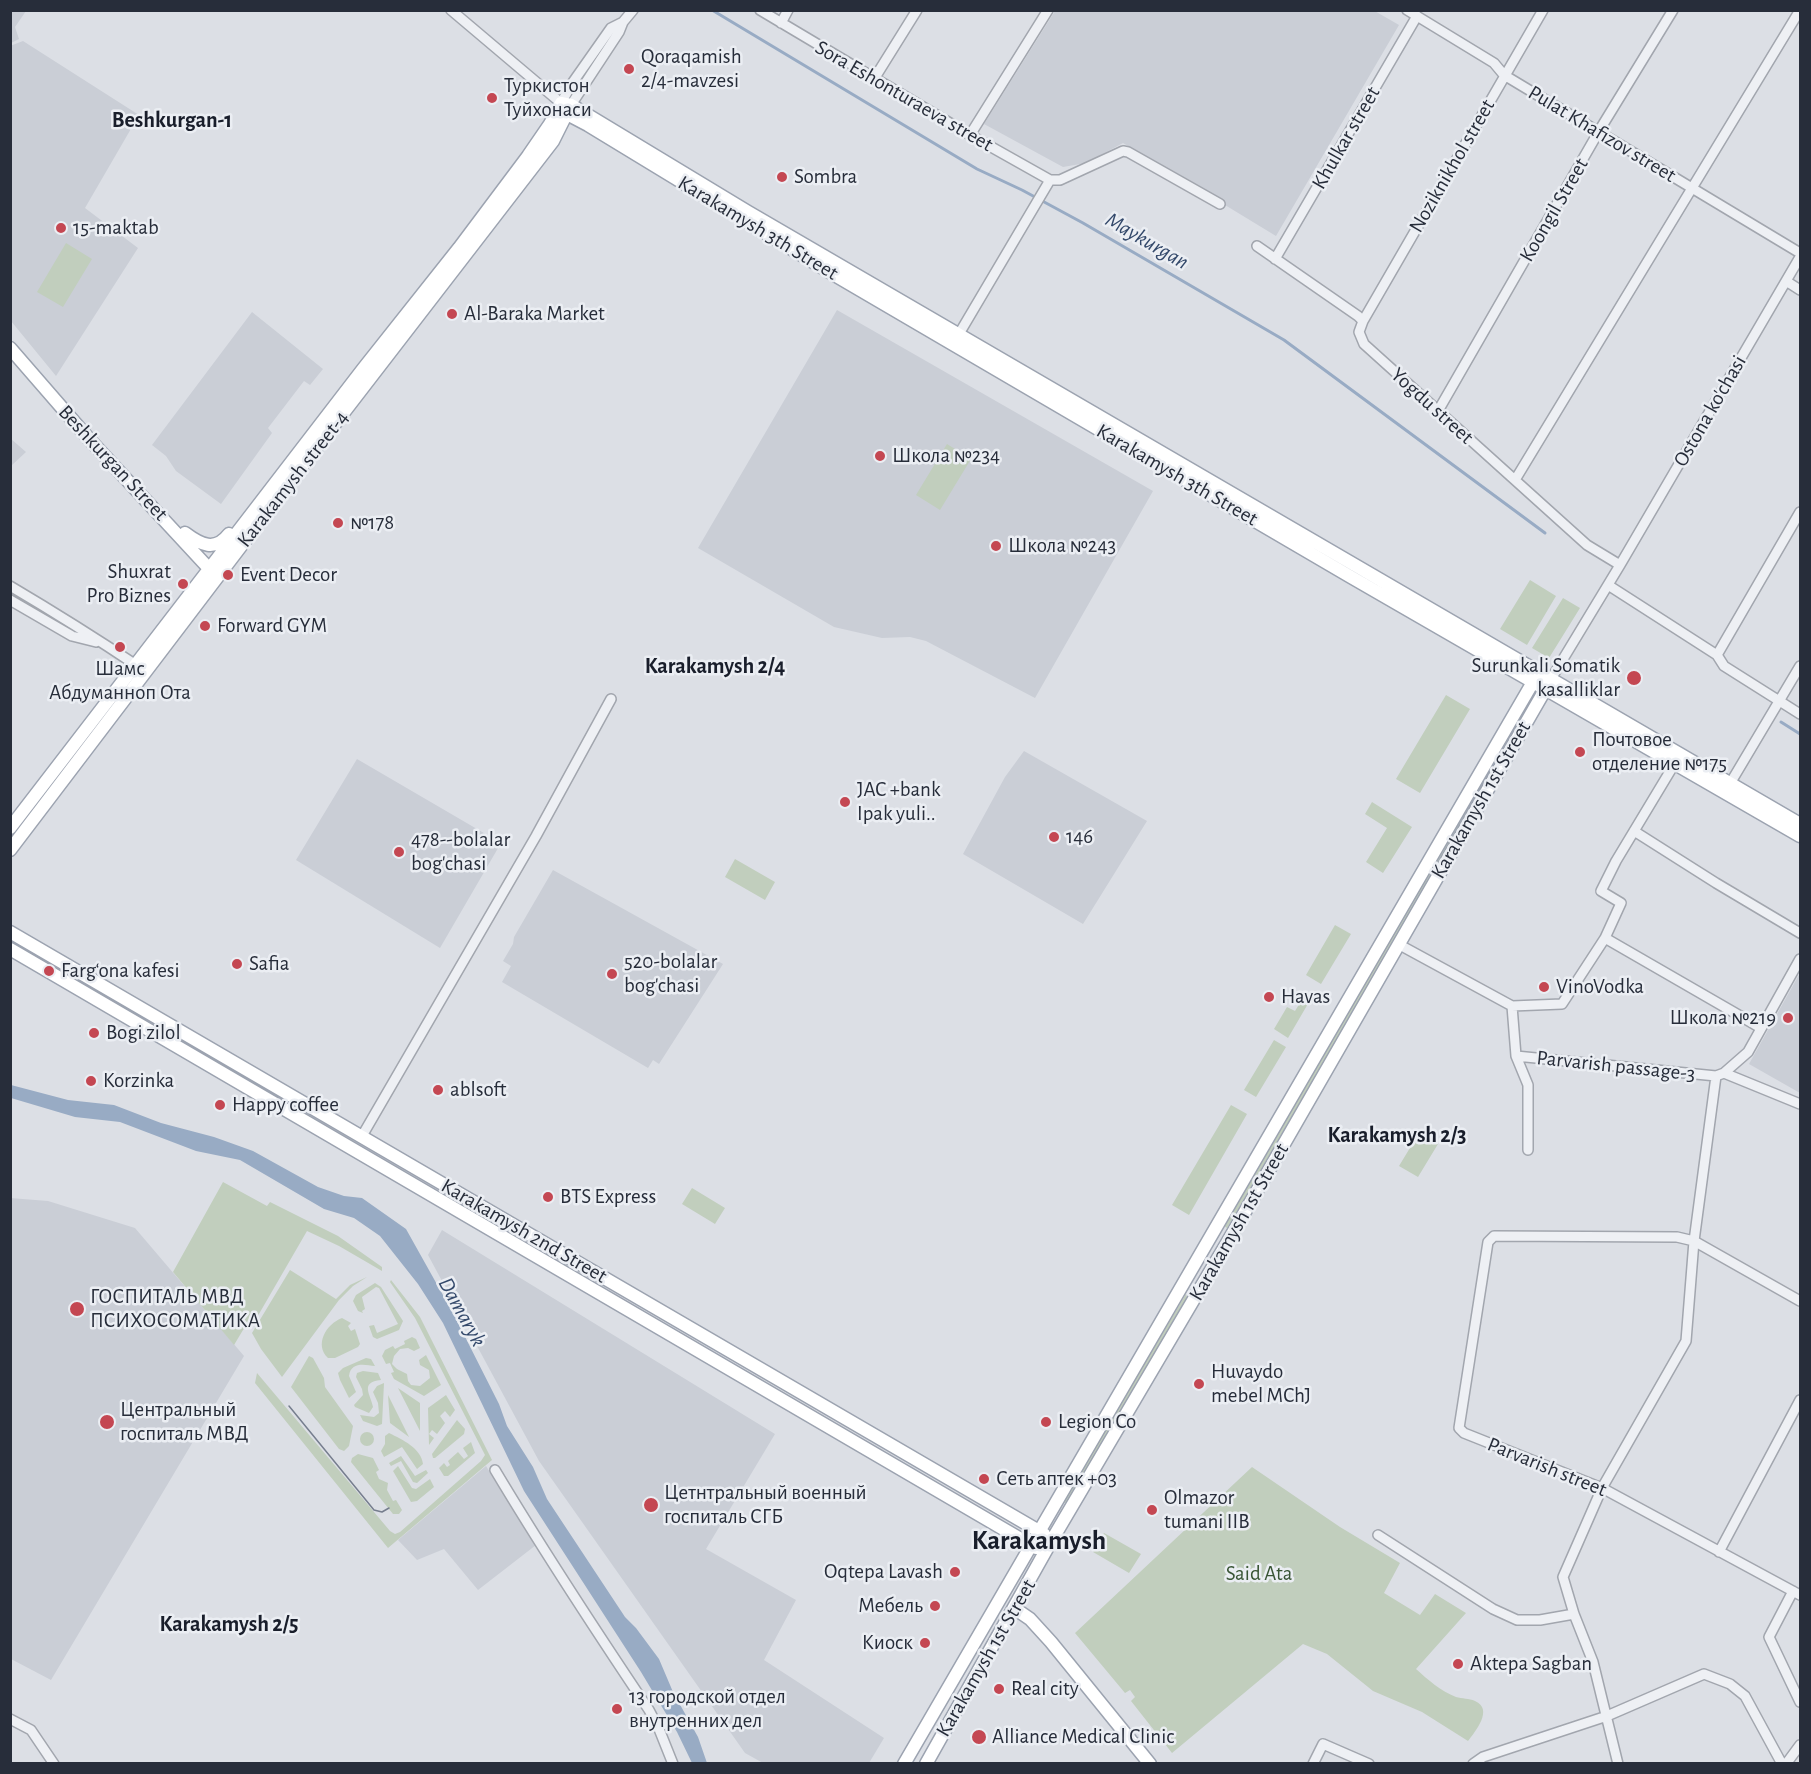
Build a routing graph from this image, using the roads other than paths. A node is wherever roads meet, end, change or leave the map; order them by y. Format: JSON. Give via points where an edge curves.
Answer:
{"nodes":[{"id":1,"x":451,"y":10,"type":"edge"},
{"id":2,"x":633,"y":10,"type":"edge"},
{"id":3,"x":760,"y":10,"type":"edge"},
{"id":4,"x":789,"y":10,"type":"edge"},
{"id":5,"x":917,"y":10,"type":"edge"},
{"id":6,"x":1048,"y":10,"type":"edge"},
{"id":7,"x":1407,"y":10,"type":"edge"},
{"id":8,"x":1543,"y":10,"type":"edge"},
{"id":9,"x":1673,"y":10,"type":"edge"},
{"id":10,"x":1800,"y":10,"type":"edge"},
{"id":11,"x":1418,"y":16,"type":"junction"},
{"id":12,"x":781,"y":23,"type":"junction"},
{"id":13,"x":1504,"y":75,"type":"junction"},
{"id":14,"x":874,"y":79,"type":"junction"},
{"id":15,"x":566,"y":107,"type":"junction"},
{"id":16,"x":1599,"y":131,"type":"junction"},
{"id":17,"x":970,"y":135,"type":"junction"},
{"id":18,"x":1050,"y":180,"type":"junction"},
{"id":19,"x":1691,"y":188,"type":"junction"},
{"id":20,"x":1220,"y":204,"type":"dead end"},
{"id":21,"x":1257,"y":246,"type":"dead end"},
{"id":22,"x":1800,"y":255,"type":"edge"},
{"id":23,"x":1275,"y":260,"type":"junction"},
{"id":24,"x":1786,"y":281,"type":"junction"},
{"id":25,"x":1800,"y":290,"type":"edge"},
{"id":26,"x":1363,"y":321,"type":"junction"},
{"id":27,"x":956,"y":339,"type":"junction"},
{"id":28,"x":10,"y":348,"type":"edge"},
{"id":29,"x":1438,"y":411,"type":"junction"},
{"id":30,"x":1515,"y":480,"type":"junction"},
{"id":31,"x":267,"y":504,"type":"junction"},
{"id":32,"x":1800,"y":512,"type":"edge"},
{"id":33,"x":252,"y":514,"type":"junction"},
{"id":34,"x":164,"y":518,"type":"junction"},
{"id":35,"x":1620,"y":565,"type":"junction"},
{"id":36,"x":213,"y":573,"type":"junction"},
{"id":37,"x":1608,"y":585,"type":"junction"},
{"id":38,"x":10,"y":586,"type":"edge"},
{"id":39,"x":10,"y":600,"type":"edge"},
{"id":40,"x":101,"y":643,"type":"junction"},
{"id":41,"x":1717,"y":655,"type":"junction"},
{"id":42,"x":1800,"y":666,"type":"edge"},
{"id":43,"x":141,"y":668,"type":"junction"},
{"id":44,"x":1533,"y":682,"type":"junction"},
{"id":45,"x":1548,"y":684,"type":"junction"},
{"id":46,"x":611,"y":699,"type":"dead end"},
{"id":47,"x":1778,"y":704,"type":"junction"},
{"id":48,"x":1800,"y":714,"type":"edge"},
{"id":49,"x":1675,"y":763,"type":"junction"},
{"id":50,"x":1727,"y":787,"type":"junction"},
{"id":51,"x":1800,"y":824,"type":"edge"},
{"id":52,"x":10,"y":828,"type":"edge"},
{"id":53,"x":1634,"y":831,"type":"junction"},
{"id":54,"x":1800,"y":836,"type":"edge"},
{"id":55,"x":10,"y":850,"type":"edge"},
{"id":56,"x":10,"y":932,"type":"edge"},
{"id":57,"x":1800,"y":933,"type":"edge"},
{"id":58,"x":1605,"y":938,"type":"junction"},
{"id":59,"x":1398,"y":944,"type":"junction"},
{"id":60,"x":10,"y":950,"type":"edge"},
{"id":61,"x":1800,"y":959,"type":"edge"},
{"id":62,"x":1512,"y":1006,"type":"junction"},
{"id":63,"x":1761,"y":1028,"type":"junction"},
{"id":64,"x":1516,"y":1056,"type":"junction"},
{"id":65,"x":1720,"y":1074,"type":"junction"},
{"id":66,"x":1800,"y":1104,"type":"edge"},
{"id":67,"x":362,"y":1136,"type":"junction"},
{"id":68,"x":1528,"y":1150,"type":"dead end"},
{"id":69,"x":402,"y":1160,"type":"junction"},
{"id":70,"x":395,"y":1173,"type":"junction"},
{"id":71,"x":1212,"y":1234,"type":"junction"},
{"id":72,"x":1694,"y":1240,"type":"junction"},
{"id":73,"x":1227,"y":1243,"type":"junction"},
{"id":74,"x":1800,"y":1301,"type":"edge"},
{"id":75,"x":786,"y":1384,"type":"junction"},
{"id":76,"x":778,"y":1397,"type":"junction"},
{"id":77,"x":1800,"y":1400,"type":"edge"},
{"id":78,"x":495,"y":1470,"type":"dead end"},
{"id":79,"x":1602,"y":1488,"type":"junction"},
{"id":80,"x":1038,"y":1530,"type":"junction"},
{"id":81,"x":1378,"y":1535,"type":"dead end"},
{"id":82,"x":1053,"y":1539,"type":"junction"},
{"id":83,"x":1030,"y":1544,"type":"junction"},
{"id":84,"x":1719,"y":1552,"type":"junction"},
{"id":85,"x":1045,"y":1553,"type":"junction"},
{"id":86,"x":1797,"y":1593,"type":"edge"},
{"id":87,"x":1014,"y":1608,"type":"junction"},
{"id":88,"x":1574,"y":1614,"type":"junction"},
{"id":89,"x":1800,"y":1702,"type":"edge"},
{"id":90,"x":1607,"y":1716,"type":"junction"},
{"id":91,"x":10,"y":1719,"type":"edge"},
{"id":92,"x":1800,"y":1745,"type":"edge"},
{"id":93,"x":54,"y":1764,"type":"edge"},
{"id":94,"x":673,"y":1764,"type":"edge"},
{"id":95,"x":904,"y":1764,"type":"edge"},
{"id":96,"x":926,"y":1764,"type":"edge"},
{"id":97,"x":1150,"y":1764,"type":"edge"},
{"id":98,"x":1313,"y":1764,"type":"edge"},
{"id":99,"x":1369,"y":1764,"type":"edge"},
{"id":100,"x":1473,"y":1764,"type":"edge"},
{"id":101,"x":1618,"y":1764,"type":"edge"},
{"id":102,"x":1782,"y":1764,"type":"edge"},
{"id":103,"x":1786,"y":1764,"type":"edge"}],
"edges":[{"from":1,"to":15,"type":"street","name":"Karakamysh 3th Street"},
{"from":2,"to":15,"type":"street"},
{"from":3,"to":12,"type":"street","name":"Sora Eshonturaeva street"},
{"from":4,"to":12,"type":"street"},
{"from":5,"to":14,"type":"street"},
{"from":6,"to":17,"type":"street"},
{"from":7,"to":11,"type":"street","name":"Pulat Khafizov street"},
{"from":8,"to":13,"type":"street","name":"Noziknikhol street"},
{"from":9,"to":16,"type":"street","name":"Koongil Street"},
{"from":10,"to":19,"type":"street"},
{"from":11,"to":13,"type":"street","name":"Pulat Khafizov street","via":[[1494,63]]},
{"from":11,"to":23,"type":"street","name":"Khulkar street"},
{"from":12,"to":14,"type":"street","name":"Sora Eshonturaeva street"},
{"from":13,"to":16,"type":"street","name":"Pulat Khafizov street"},
{"from":13,"to":26,"type":"street","name":"Noziknikhol street"},
{"from":14,"to":17,"type":"street","name":"Sora Eshonturaeva street"},
{"from":15,"to":27,"type":"main road","name":"Karakamysh 3th Street","via":[[588,125]]},
{"from":15,"to":31,"type":"main road","name":"Karakamysh street-4","via":[[553,141]]},
{"from":16,"to":19,"type":"street","name":"Pulat Khafizov street"},
{"from":16,"to":29,"type":"street","name":"Koongil Street"},
{"from":17,"to":18,"type":"street","name":"Sora Eshonturaeva street"},
{"from":18,"to":20,"type":"street","via":[[1060,180],[1123,151]]},
{"from":18,"to":27,"type":"street"},
{"from":19,"to":22,"type":"street","name":"Pulat Khafizov street"},
{"from":19,"to":30,"type":"street"},
{"from":21,"to":23,"type":"street"},
{"from":22,"to":24,"type":"street","name":"Ostona ko'chasi"},
{"from":23,"to":26,"type":"street"},
{"from":24,"to":25,"type":"street"},
{"from":24,"to":35,"type":"street","name":"Ostona ko'chasi"},
{"from":26,"to":29,"type":"street","name":"Yogdu street","via":[[1359,332],[1364,344]]},
{"from":27,"to":44,"type":"main road","name":"Karakamysh 3th Street"},
{"from":27,"to":45,"type":"main road","name":"Karakamysh 3th Street"},
{"from":28,"to":34,"type":"main road","name":"Beshkurgan Street"},
{"from":29,"to":30,"type":"street","name":"Yogdu street"},
{"from":30,"to":35,"type":"street","name":"Yogdu street","via":[[1587,545]]},
{"from":31,"to":33,"type":"main road","name":"Karakamysh street-4"},
{"from":31,"to":36,"type":"main road","name":"Karakamysh street-4"},
{"from":32,"to":41,"type":"street"},
{"from":33,"to":34,"type":"main road","via":[[240,521],[223,542],[212,545],[197,542]]},
{"from":33,"to":36,"type":"main road","name":"Karakamysh street-4"},
{"from":34,"to":36,"type":"main road","name":"Beshkurgan Street"},
{"from":35,"to":37,"type":"street","name":"Ostona ko'chasi"},
{"from":36,"to":43,"type":"main road","name":"Karakamysh street-4"},
{"from":37,"to":41,"type":"street"},
{"from":37,"to":45,"type":"street","name":"Ostona ko'chasi"},
{"from":38,"to":40,"type":"street"},
{"from":39,"to":40,"type":"street","via":[[72,636]]},
{"from":40,"to":43,"type":"street"},
{"from":41,"to":47,"type":"street","via":[[1725,666]]},
{"from":42,"to":47,"type":"street"},
{"from":43,"to":52,"type":"main road","name":"Karakamysh street-4"},
{"from":43,"to":55,"type":"main road","name":"Karakamysh street-4"},
{"from":44,"to":45,"type":"main road","name":"Karakamysh 3th Street"},
{"from":44,"to":71,"type":"main road","name":"Karakamysh 1st Street"},
{"from":45,"to":49,"type":"main road","name":"Karakamysh 3th Street"},
{"from":45,"to":50,"type":"main road","name":"Karakamysh 3th Street"},
{"from":45,"to":59,"type":"main road","name":"Karakamysh 1st Street"},
{"from":46,"to":67,"type":"street","via":[[536,837]]},
{"from":47,"to":48,"type":"street"},
{"from":47,"to":50,"type":"street"},
{"from":49,"to":50,"type":"main road","name":"Karakamysh 3th Street"},
{"from":49,"to":53,"type":"street"},
{"from":50,"to":51,"type":"main road","name":"Karakamysh 3th Street"},
{"from":50,"to":54,"type":"main road","name":"Karakamysh 3th Street"},
{"from":53,"to":57,"type":"street"},
{"from":53,"to":58,"type":"street","via":[[1600,891],[1621,903]]},
{"from":56,"to":67,"type":"main road","name":"Karakamysh 2nd Street"},
{"from":58,"to":62,"type":"street","via":[[1562,1004]]},
{"from":58,"to":63,"type":"street"},
{"from":59,"to":62,"type":"street"},
{"from":59,"to":73,"type":"main road","name":"Karakamysh 1st Street"},
{"from":60,"to":70,"type":"main road","name":"Karakamysh 2nd Street"},
{"from":61,"to":63,"type":"street","name":"Parvarish passage-3"},
{"from":62,"to":64,"type":"street","name":"Parvarish passage-3"},
{"from":63,"to":65,"type":"street","name":"Parvarish passage-3","via":[[1748,1053]]},
{"from":64,"to":65,"type":"street","name":"Parvarish passage-3"},
{"from":64,"to":68,"type":"street","via":[[1528,1085]]},
{"from":65,"to":66,"type":"street"},
{"from":65,"to":72,"type":"street","name":"Parvarish passage-3"},
{"from":67,"to":69,"type":"main road","name":"Karakamysh 2nd Street"},
{"from":69,"to":70,"type":"main road"},
{"from":69,"to":75,"type":"main road","name":"Karakamysh 2nd Street"},
{"from":70,"to":76,"type":"main road","name":"Karakamysh 2nd Street"},
{"from":71,"to":73,"type":"main road"},
{"from":71,"to":80,"type":"main road","name":"Karakamysh 1st Street"},
{"from":72,"to":74,"type":"street"},
{"from":72,"to":79,"type":"street","name":"Parvarish passage-3","via":[[1686,1341]]},
{"from":72,"to":79,"type":"street","name":"Parvarish street","via":[[1557,1235],[1494,1236],[1488,1242],[1460,1431]]},
{"from":73,"to":82,"type":"main road","name":"Karakamysh 1st Street"},
{"from":75,"to":76,"type":"main road"},
{"from":75,"to":80,"type":"main road","name":"Karakamysh 2nd Street"},
{"from":76,"to":83,"type":"main road","name":"Karakamysh 2nd Street"},
{"from":77,"to":84,"type":"street"},
{"from":78,"to":94,"type":"street","via":[[542,1549],[649,1710]]},
{"from":79,"to":84,"type":"street","name":"Parvarish street"},
{"from":79,"to":88,"type":"street","name":"Parvarish passage-3","via":[[1563,1577]]},
{"from":80,"to":82,"type":"main road","name":"Karakamysh 2nd Street"},
{"from":80,"to":83,"type":"main road","name":"Karakamysh 1st Street"},
{"from":81,"to":88,"type":"street","via":[[1493,1609],[1517,1620]]},
{"from":82,"to":85,"type":"main road","name":"Karakamysh 1st Street"},
{"from":83,"to":85,"type":"main road","name":"Karakamysh 2nd Street"},
{"from":83,"to":95,"type":"main road","name":"Karakamysh 1st Street"},
{"from":84,"to":86,"type":"street","name":"Parvarish street"},
{"from":85,"to":87,"type":"main road","name":"Karakamysh 1st Street"},
{"from":86,"to":89,"type":"street","via":[[1769,1637]]},
{"from":87,"to":96,"type":"main road","name":"Karakamysh 1st Street"},
{"from":87,"to":97,"type":"main road","via":[[1051,1642]]},
{"from":88,"to":90,"type":"street","name":"Parvarish passage-3","via":[[1593,1662]]},
{"from":90,"to":100,"type":"street","via":[[1483,1757]]},
{"from":90,"to":101,"type":"street","name":"Parvarish passage-3"},
{"from":90,"to":102,"type":"street","via":[[1704,1674],[1718,1678],[1745,1696]]},
{"from":91,"to":93,"type":"street","via":[[31,1730]]},
{"from":92,"to":103,"type":"street"},
{"from":98,"to":99,"type":"street","via":[[1323,1744]]}]}
